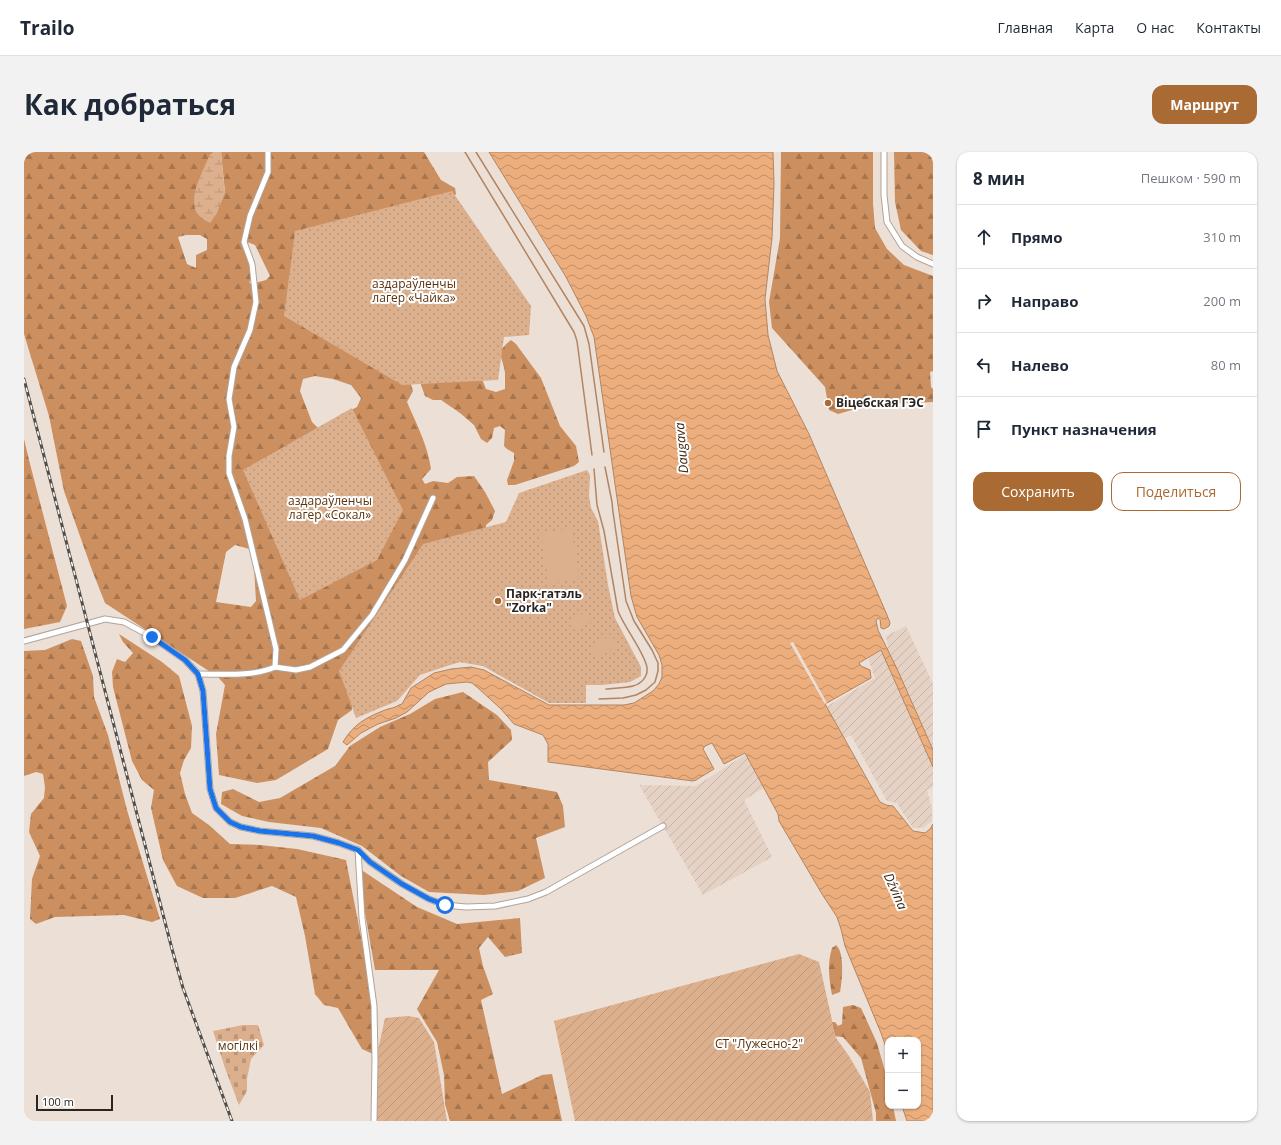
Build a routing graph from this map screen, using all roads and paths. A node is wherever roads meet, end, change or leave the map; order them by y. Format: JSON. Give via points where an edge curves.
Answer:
{"nodes":[{"id":1,"x":268,"y":152,"type":"edge"},
{"id":2,"x":884,"y":152,"type":"edge"},
{"id":3,"x":933,"y":264,"type":"edge"},
{"id":4,"x":433,"y":498,"type":"dead end"},
{"id":5,"x":24,"y":641,"type":"edge"},
{"id":6,"x":275,"y":667,"type":"junction"},
{"id":7,"x":198,"y":674,"type":"junction"},
{"id":8,"x":663,"y":826,"type":"dead end"},
{"id":9,"x":358,"y":850,"type":"junction"},
{"id":10,"x":374,"y":1121,"type":"edge"}],
"edges":[{"from":1,"to":6,"type":"street","via":[[268,172],[250,216],[244,242],[252,264],[256,302],[250,330],[234,367],[229,399],[234,427],[229,472],[245,519],[276,649]]},
{"from":2,"to":3,"type":"street","via":[[887,222],[902,246]]},
{"from":4,"to":6,"type":"street","via":[[402,566],[372,616],[343,650],[310,667],[296,670]]},
{"from":5,"to":7,"type":"street","via":[[106,619],[124,622],[152,637],[185,660]]},
{"from":6,"to":7,"type":"street","via":[[266,671],[233,674]]},
{"from":7,"to":9,"type":"street","via":[[203,691],[210,789],[216,808],[230,822],[241,827],[313,836]]},
{"from":8,"to":9,"type":"street","via":[[546,892],[495,906],[445,905],[429,899],[396,880]]},
{"from":9,"to":10,"type":"street","via":[[362,918],[374,1006]]}]}
